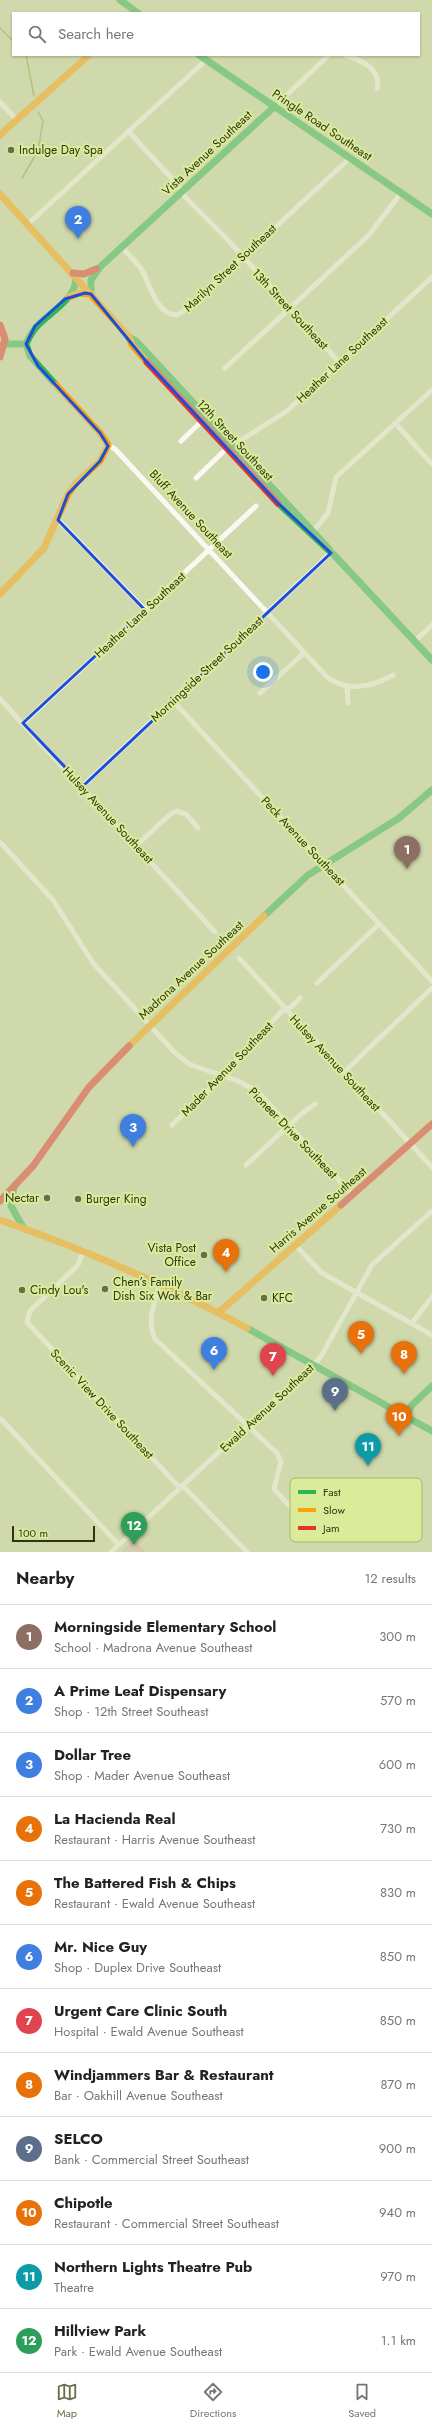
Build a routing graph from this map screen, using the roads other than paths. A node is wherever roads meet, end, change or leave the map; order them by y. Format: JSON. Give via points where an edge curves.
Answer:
{"nodes":[{"id":1,"x":120,"y":0,"type":"edge"},
{"id":2,"x":135,"y":12,"type":"edge"},
{"id":3,"x":88,"y":56,"type":"edge"},
{"id":4,"x":200,"y":56,"type":"edge"},
{"id":5,"x":328,"y":56,"type":"edge"},
{"id":6,"x":350,"y":56,"type":"edge"},
{"id":7,"x":206,"y":60,"type":"junction"},
{"id":8,"x":377,"y":89,"type":"dead end"},
{"id":9,"x":0,"y":102,"type":"edge"},
{"id":10,"x":275,"y":106,"type":"junction"},
{"id":11,"x":17,"y":120,"type":"junction"},
{"id":12,"x":128,"y":131,"type":"junction"},
{"id":13,"x":0,"y":135,"type":"edge"},
{"id":14,"x":350,"y":158,"type":"junction"},
{"id":15,"x":182,"y":191,"type":"junction"},
{"id":16,"x":401,"y":193,"type":"junction"},
{"id":17,"x":0,"y":194,"type":"edge"},
{"id":18,"x":432,"y":214,"type":"edge"},
{"id":19,"x":28,"y":224,"type":"junction"},
{"id":20,"x":122,"y":247,"type":"junction"},
{"id":21,"x":242,"y":257,"type":"junction"},
{"id":22,"x":100,"y":267,"type":"junction"},
{"id":23,"x":73,"y":274,"type":"junction"},
{"id":24,"x":432,"y":277,"type":"edge"},
{"id":25,"x":91,"y":294,"type":"junction"},
{"id":26,"x":65,"y":299,"type":"junction"},
{"id":27,"x":290,"y":308,"type":"junction"},
{"id":28,"x":0,"y":325,"type":"edge"},
{"id":29,"x":129,"y":337,"type":"junction"},
{"id":30,"x":4,"y":344,"type":"junction"},
{"id":31,"x":26,"y":344,"type":"junction"},
{"id":32,"x":0,"y":358,"type":"edge"},
{"id":33,"x":339,"y":362,"type":"junction"},
{"id":34,"x":225,"y":368,"type":"dead end"},
{"id":35,"x":432,"y":390,"type":"edge"},
{"id":36,"x":202,"y":421,"type":"junction"},
{"id":37,"x":395,"y":423,"type":"junction"},
{"id":38,"x":181,"y":441,"type":"dead end"},
{"id":39,"x":108,"y":445,"type":"junction"},
{"id":40,"x":230,"y":448,"type":"junction"},
{"id":41,"x":432,"y":464,"type":"edge"},
{"id":42,"x":196,"y":478,"type":"dead end"},
{"id":43,"x":256,"y":506,"type":"dead end"},
{"id":44,"x":58,"y":520,"type":"junction"},
{"id":45,"x":312,"y":533,"type":"junction"},
{"id":46,"x":209,"y":549,"type":"junction"},
{"id":47,"x":331,"y":552,"type":"junction"},
{"id":48,"x":0,"y":594,"type":"edge"},
{"id":49,"x":145,"y":610,"type":"junction"},
{"id":50,"x":267,"y":612,"type":"junction"},
{"id":51,"x":432,"y":625,"type":"edge"},
{"id":52,"x":415,"y":641,"type":"junction"},
{"id":53,"x":304,"y":653,"type":"junction"},
{"id":54,"x":432,"y":660,"type":"edge"},
{"id":55,"x":393,"y":675,"type":"dead end"},
{"id":56,"x":347,"y":687,"type":"junction"},
{"id":57,"x":260,"y":692,"type":"dead end"},
{"id":58,"x":0,"y":699,"type":"edge"},
{"id":59,"x":173,"y":701,"type":"junction"},
{"id":60,"x":348,"y":703,"type":"dead end"},
{"id":61,"x":23,"y":723,"type":"junction"},
{"id":62,"x":83,"y":786,"type":"junction"},
{"id":63,"x":432,"y":790,"type":"edge"},
{"id":64,"x":198,"y":828,"type":"dead end"},
{"id":65,"x":0,"y":842,"type":"edge"},
{"id":66,"x":136,"y":845,"type":"junction"},
{"id":67,"x":324,"y":864,"type":"junction"},
{"id":68,"x":379,"y":924,"type":"junction"},
{"id":69,"x":215,"y":932,"type":"dead end"},
{"id":70,"x":239,"y":958,"type":"dead end"},
{"id":71,"x":432,"y":981,"type":"edge"},
{"id":72,"x":317,"y":983,"type":"dead end"},
{"id":73,"x":432,"y":988,"type":"edge"},
{"id":74,"x":300,"y":998,"type":"dead end"},
{"id":75,"x":286,"y":1009,"type":"junction"},
{"id":76,"x":149,"y":1025,"type":"junction"},
{"id":77,"x":344,"y":1072,"type":"junction"},
{"id":78,"x":221,"y":1076,"type":"junction"},
{"id":79,"x":316,"y":1104,"type":"dead end"},
{"id":80,"x":432,"y":1124,"type":"edge"},
{"id":81,"x":172,"y":1125,"type":"dead end"},
{"id":82,"x":289,"y":1125,"type":"junction"},
{"id":83,"x":409,"y":1144,"type":"junction"},
{"id":84,"x":246,"y":1165,"type":"dead end"},
{"id":85,"x":432,"y":1167,"type":"edge"},
{"id":86,"x":14,"y":1187,"type":"junction"},
{"id":87,"x":352,"y":1194,"type":"junction"},
{"id":88,"x":0,"y":1201,"type":"edge"},
{"id":89,"x":432,"y":1211,"type":"edge"},
{"id":90,"x":0,"y":1220,"type":"edge"},
{"id":91,"x":23,"y":1227,"type":"junction"},
{"id":92,"x":295,"y":1245,"type":"junction"},
{"id":93,"x":84,"y":1250,"type":"junction"},
{"id":94,"x":160,"y":1283,"type":"junction"},
{"id":95,"x":356,"y":1293,"type":"junction"},
{"id":96,"x":432,"y":1297,"type":"edge"},
{"id":97,"x":218,"y":1313,"type":"junction"},
{"id":98,"x":412,"y":1323,"type":"junction"},
{"id":99,"x":432,"y":1335,"type":"edge"},
{"id":100,"x":313,"y":1365,"type":"junction"},
{"id":101,"x":432,"y":1386,"type":"edge"},
{"id":102,"x":405,"y":1417,"type":"junction"},
{"id":103,"x":0,"y":1418,"type":"edge"},
{"id":104,"x":248,"y":1424,"type":"junction"},
{"id":105,"x":432,"y":1431,"type":"edge"},
{"id":106,"x":181,"y":1487,"type":"junction"},
{"id":107,"x":290,"y":1507,"type":"edge"},
{"id":108,"x":119,"y":1545,"type":"junction"},
{"id":109,"x":111,"y":1552,"type":"edge"},
{"id":110,"x":247,"y":1552,"type":"edge"}],
"edges":[{"from":1,"to":2,"type":"main road"},
{"from":3,"to":11,"type":"main road"},
{"from":4,"to":7,"type":"main road","name":"Pringle Road Southeast"},
{"from":5,"to":10,"type":"street","name":"Vista Avenue Southeast"},
{"from":6,"to":8,"type":"street","via":[[357,58],[375,71],[379,80]]},
{"from":7,"to":10,"type":"main road","name":"Pringle Road Southeast"},
{"from":7,"to":12,"type":"street"},
{"from":9,"to":11,"type":"street"},
{"from":10,"to":14,"type":"main road","name":"Pringle Road Southeast"},
{"from":10,"to":15,"type":"main road","name":"Vista Avenue Southeast"},
{"from":11,"to":13,"type":"main road"},
{"from":12,"to":15,"type":"street","name":"13th Street Southeast"},
{"from":12,"to":19,"type":"street"},
{"from":14,"to":16,"type":"main road","name":"Pringle Road Southeast"},
{"from":14,"to":21,"type":"street","name":"Marilyn Street Southeast"},
{"from":15,"to":20,"type":"main road","name":"Vista Avenue Southeast"},
{"from":15,"to":21,"type":"street","name":"13th Street Southeast"},
{"from":16,"to":18,"type":"main road","name":"Pringle Road Southeast"},
{"from":16,"to":27,"type":"street","via":[[368,236]]},
{"from":17,"to":19,"type":"main road","name":"12th Street Southeast"},
{"from":19,"to":23,"type":"main road","name":"12th Street Southeast"},
{"from":20,"to":21,"type":"street","name":"Marilyn Street Southeast","via":[[142,270],[156,299],[172,315],[188,308]]},
{"from":20,"to":22,"type":"main road","name":"Vista Avenue Southeast"},
{"from":21,"to":27,"type":"street","name":"13th Street Southeast"},
{"from":22,"to":23,"type":"main road","via":[[84,274]]},
{"from":22,"to":25,"type":"main road","via":[[91,280]]},
{"from":23,"to":25,"type":"main road","name":"12th Street Southeast"},
{"from":23,"to":26,"type":"main road","via":[[75,286]]},
{"from":24,"to":33,"type":"street","name":"Heather Lane Southeast"},
{"from":25,"to":26,"type":"main road","via":[[79,293]]},
{"from":25,"to":29,"type":"main road","name":"12th Street Southeast"},
{"from":26,"to":31,"type":"main road","via":[[36,326]]},
{"from":27,"to":33,"type":"street","name":"13th Street Southeast"},
{"from":27,"to":34,"type":"street"},
{"from":28,"to":30,"type":"main road","via":[[5,339]]},
{"from":29,"to":36,"type":"main road","name":"12th Street Southeast","via":[[136,350]]},
{"from":29,"to":40,"type":"main road","name":"12th Street Southeast","via":[[136,341]]},
{"from":30,"to":31,"type":"main road"},
{"from":30,"to":32,"type":"main road"},
{"from":31,"to":39,"type":"main road","name":"Bluff Avenue Southeast","via":[[30,356],[38,366]]},
{"from":33,"to":40,"type":"street","name":"Heather Lane Southeast","via":[[287,411]]},
{"from":35,"to":37,"type":"street"},
{"from":36,"to":38,"type":"street"},
{"from":36,"to":40,"type":"main road","name":"12th Street Southeast"},
{"from":37,"to":41,"type":"street"},
{"from":37,"to":45,"type":"street","via":[[336,477],[328,513]]},
{"from":39,"to":44,"type":"main road","via":[[100,461],[68,494]]},
{"from":39,"to":46,"type":"street","name":"Bluff Avenue Southeast"},
{"from":40,"to":42,"type":"street","name":"Heather Lane Southeast"},
{"from":40,"to":45,"type":"main road","name":"12th Street Southeast"},
{"from":43,"to":46,"type":"street","name":"Heather Lane Southeast"},
{"from":44,"to":48,"type":"main road","via":[[40,554]]},
{"from":44,"to":49,"type":"street"},
{"from":45,"to":47,"type":"main road","name":"12th Street Southeast"},
{"from":46,"to":49,"type":"street","name":"Heather Lane Southeast"},
{"from":46,"to":50,"type":"street","name":"Bluff Avenue Southeast"},
{"from":47,"to":50,"type":"street","name":"Morningside Street Southeast"},
{"from":47,"to":52,"type":"main road","name":"12th Street Southeast"},
{"from":49,"to":61,"type":"street","name":"Heather Lane Southeast"},
{"from":50,"to":53,"type":"street","name":"Bluff Avenue Southeast"},
{"from":50,"to":59,"type":"street","name":"Morningside Street Southeast"},
{"from":51,"to":52,"type":"street"},
{"from":52,"to":54,"type":"main road","name":"12th Street Southeast"},
{"from":53,"to":56,"type":"street","name":"Bluff Avenue Southeast","via":[[328,678]]},
{"from":53,"to":57,"type":"street"},
{"from":55,"to":56,"type":"street","via":[[375,684]]},
{"from":56,"to":60,"type":"street"},
{"from":58,"to":61,"type":"street","name":"Hulsey Avenue Southeast"},
{"from":59,"to":62,"type":"street","name":"Morningside Street Southeast"},
{"from":59,"to":67,"type":"street","name":"Peck Avenue Southeast"},
{"from":61,"to":62,"type":"street","name":"Hulsey Avenue Southeast"},
{"from":62,"to":66,"type":"street","name":"Hulsey Avenue Southeast"},
{"from":63,"to":67,"type":"main road","name":"Madrona Avenue Southeast","via":[[399,818]]},
{"from":64,"to":66,"type":"street","via":[[186,814],[176,812],[168,816]]},
{"from":65,"to":76,"type":"street","name":"Pioneer Drive Southeast","via":[[53,900],[93,963]]},
{"from":66,"to":69,"type":"street","name":"Hulsey Avenue Southeast"},
{"from":67,"to":68,"type":"street","name":"Peck Avenue Southeast"},
{"from":67,"to":76,"type":"main road","name":"Madrona Avenue Southeast","via":[[296,886]]},
{"from":68,"to":71,"type":"street","name":"Peck Avenue Southeast"},
{"from":68,"to":72,"type":"street"},
{"from":70,"to":75,"type":"street","name":"Hulsey Avenue Southeast"},
{"from":73,"to":77,"type":"street"},
{"from":74,"to":75,"type":"street","name":"Mader Avenue Southeast"},
{"from":75,"to":77,"type":"street","name":"Hulsey Avenue Southeast"},
{"from":75,"to":78,"type":"street","name":"Mader Avenue Southeast"},
{"from":76,"to":78,"type":"street","name":"Pioneer Drive Southeast","via":[[184,1060]]},
{"from":76,"to":86,"type":"main road","name":"Madrona Avenue Southeast","via":[[89,1087],[33,1166]]},
{"from":77,"to":83,"type":"street","name":"Hulsey Avenue Southeast"},
{"from":78,"to":81,"type":"street","name":"Mader Avenue Southeast"},
{"from":78,"to":82,"type":"street","name":"Pioneer Drive Southeast","via":[[252,1088]]},
{"from":79,"to":82,"type":"street"},
{"from":80,"to":83,"type":"main road","name":"Harris Avenue Southeast"},
{"from":82,"to":84,"type":"street"},
{"from":82,"to":87,"type":"street","name":"Pioneer Drive Southeast"},
{"from":83,"to":85,"type":"street","name":"Hulsey Avenue Southeast"},
{"from":83,"to":87,"type":"main road","name":"Harris Avenue Southeast"},
{"from":86,"to":88,"type":"main road","name":"Madrona Avenue Southeast"},
{"from":86,"to":91,"type":"main road","via":[[11,1206]]},
{"from":87,"to":92,"type":"main road","name":"Harris Avenue Southeast"},
{"from":89,"to":95,"type":"street","name":"Ewald Avenue Southeast","via":[[376,1260]]},
{"from":90,"to":91,"type":"main road"},
{"from":91,"to":93,"type":"main road"},
{"from":92,"to":95,"type":"street","via":[[322,1273]]},
{"from":92,"to":97,"type":"main road","name":"Harris Avenue Southeast"},
{"from":93,"to":94,"type":"main road"},
{"from":93,"to":106,"type":"street","name":"Scenic View Drive Southeast","via":[[78,1265],[30,1311],[27,1318],[30,1326]]},
{"from":94,"to":97,"type":"main road"},
{"from":94,"to":104,"type":"street","via":[[151,1316],[151,1329],[155,1339]]},
{"from":95,"to":98,"type":"street"},
{"from":95,"to":100,"type":"street","name":"Ewald Avenue Southeast","via":[[326,1350]]},
{"from":96,"to":98,"type":"street"},
{"from":97,"to":100,"type":"main road"},
{"from":98,"to":99,"type":"street"},
{"from":100,"to":102,"type":"main road"},
{"from":100,"to":104,"type":"street","name":"Ewald Avenue Southeast"},
{"from":101,"to":102,"type":"main road","via":[[411,1406]]},
{"from":102,"to":105,"type":"main road"},
{"from":103,"to":108,"type":"street"},
{"from":104,"to":106,"type":"street","name":"Ewald Avenue Southeast"},
{"from":104,"to":107,"type":"street","via":[[280,1457],[274,1490]]},
{"from":106,"to":108,"type":"street","name":"Ewald Avenue Southeast"},
{"from":106,"to":110,"type":"street","name":"Scenic View Drive Southeast","via":[[186,1489]]},
{"from":108,"to":109,"type":"street","name":"Ewald Avenue Southeast"}]}
